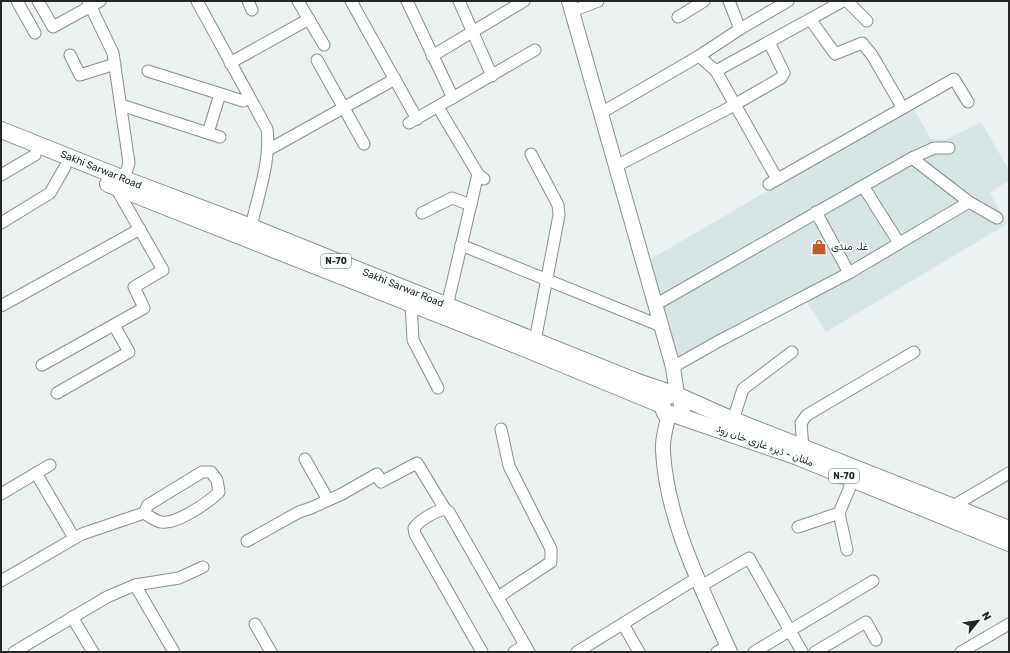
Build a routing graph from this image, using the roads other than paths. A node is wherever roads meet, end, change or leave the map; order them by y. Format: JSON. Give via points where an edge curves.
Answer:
{"nodes":[{"id":1,"x":17,"y":1,"type":"edge"},
{"id":2,"x":38,"y":1,"type":"edge"},
{"id":3,"x":196,"y":1,"type":"edge"},
{"id":4,"x":298,"y":1,"type":"edge"},
{"id":5,"x":351,"y":1,"type":"edge"},
{"id":6,"x":407,"y":1,"type":"edge"},
{"id":7,"x":458,"y":1,"type":"edge"},
{"id":8,"x":524,"y":1,"type":"edge"},
{"id":9,"x":598,"y":1,"type":"edge"},
{"id":10,"x":704,"y":1,"type":"edge"},
{"id":11,"x":729,"y":1,"type":"edge"},
{"id":12,"x":788,"y":1,"type":"edge"},
{"id":13,"x":843,"y":1,"type":"edge"},
{"id":14,"x":847,"y":1,"type":"edge"},
{"id":15,"x":93,"y":3,"type":"edge"},
{"id":16,"x":570,"y":6,"type":"edge"},
{"id":17,"x":678,"y":17,"type":"dead end"},
{"id":18,"x":309,"y":19,"type":"junction"},
{"id":19,"x":810,"y":19,"type":"junction"},
{"id":20,"x":867,"y":21,"type":"dead end"},
{"id":21,"x":740,"y":28,"type":"junction"},
{"id":22,"x":473,"y":31,"type":"junction"},
{"id":23,"x":36,"y":33,"type":"dead end"},
{"id":24,"x":769,"y":42,"type":"junction"},
{"id":25,"x":324,"y":45,"type":"dead end"},
{"id":26,"x":535,"y":50,"type":"dead end"},
{"id":27,"x":70,"y":55,"type":"dead end"},
{"id":28,"x":432,"y":56,"type":"junction"},
{"id":29,"x":699,"y":56,"type":"junction"},
{"id":30,"x":317,"y":60,"type":"dead end"},
{"id":31,"x":230,"y":63,"type":"junction"},
{"id":32,"x":114,"y":64,"type":"junction"},
{"id":33,"x":148,"y":71,"type":"dead end"},
{"id":34,"x":716,"y":71,"type":"junction"},
{"id":35,"x":492,"y":76,"type":"junction"},
{"id":36,"x":395,"y":79,"type":"junction"},
{"id":37,"x":220,"y":94,"type":"junction"},
{"id":38,"x":249,"y":98,"type":"junction"},
{"id":39,"x":453,"y":98,"type":"junction"},
{"id":40,"x":968,"y":102,"type":"dead end"},
{"id":41,"x":121,"y":105,"type":"junction"},
{"id":42,"x":734,"y":105,"type":"junction"},
{"id":43,"x":438,"y":107,"type":"junction"},
{"id":44,"x":902,"y":107,"type":"junction"},
{"id":45,"x":343,"y":108,"type":"junction"},
{"id":46,"x":601,"y":113,"type":"junction"},
{"id":47,"x":1,"y":130,"type":"edge"},
{"id":48,"x":208,"y":133,"type":"junction"},
{"id":49,"x":220,"y":137,"type":"dead end"},
{"id":50,"x":1,"y":141,"type":"edge"},
{"id":51,"x":364,"y":144,"type":"dead end"},
{"id":52,"x":948,"y":148,"type":"dead end"},
{"id":53,"x":268,"y":150,"type":"junction"},
{"id":54,"x":530,"y":154,"type":"dead end"},
{"id":55,"x":35,"y":155,"type":"junction"},
{"id":56,"x":912,"y":158,"type":"junction"},
{"id":57,"x":616,"y":166,"type":"junction"},
{"id":58,"x":65,"y":167,"type":"junction"},
{"id":59,"x":1,"y":175,"type":"edge"},
{"id":60,"x":120,"y":183,"type":"junction"},
{"id":61,"x":863,"y":186,"type":"junction"},
{"id":62,"x":969,"y":202,"type":"junction"},
{"id":63,"x":471,"y":205,"type":"junction"},
{"id":64,"x":816,"y":212,"type":"junction"},
{"id":65,"x":422,"y":214,"type":"dead end"},
{"id":66,"x":997,"y":218,"type":"dead end"},
{"id":67,"x":1,"y":223,"type":"edge"},
{"id":68,"x":251,"y":227,"type":"junction"},
{"id":69,"x":140,"y":229,"type":"junction"},
{"id":70,"x":899,"y":243,"type":"junction"},
{"id":71,"x":461,"y":245,"type":"junction"},
{"id":72,"x":849,"y":273,"type":"junction"},
{"id":73,"x":547,"y":279,"type":"junction"},
{"id":74,"x":411,"y":304,"type":"junction"},
{"id":75,"x":655,"y":305,"type":"junction"},
{"id":76,"x":1,"y":306,"type":"edge"},
{"id":77,"x":447,"y":306,"type":"junction"},
{"id":78,"x":114,"y":325,"type":"junction"},
{"id":79,"x":661,"y":326,"type":"junction"},
{"id":80,"x":535,"y":341,"type":"junction"},
{"id":81,"x":792,"y":352,"type":"dead end"},
{"id":82,"x":914,"y":352,"type":"dead end"},
{"id":83,"x":42,"y":365,"type":"dead end"},
{"id":84,"x":673,"y":367,"type":"junction"},
{"id":85,"x":438,"y":388,"type":"dead end"},
{"id":86,"x":57,"y":393,"type":"dead end"},
{"id":87,"x":673,"y":403,"type":"junction"},
{"id":88,"x":733,"y":420,"type":"junction"},
{"id":89,"x":501,"y":429,"type":"dead end"},
{"id":90,"x":803,"y":448,"type":"junction"},
{"id":91,"x":305,"y":459,"type":"dead end"},
{"id":92,"x":50,"y":465,"type":"dead end"},
{"id":93,"x":1009,"y":472,"type":"edge"},
{"id":94,"x":36,"y":473,"type":"junction"},
{"id":95,"x":853,"y":480,"type":"junction"},
{"id":96,"x":1,"y":494,"type":"edge"},
{"id":97,"x":328,"y":500,"type":"junction"},
{"id":98,"x":953,"y":506,"type":"junction"},
{"id":99,"x":446,"y":510,"type":"junction"},
{"id":100,"x":144,"y":513,"type":"junction"},
{"id":101,"x":839,"y":513,"type":"junction"},
{"id":102,"x":798,"y":527,"type":"dead end"},
{"id":103,"x":1009,"y":529,"type":"edge"},
{"id":104,"x":74,"y":538,"type":"junction"},
{"id":105,"x":247,"y":541,"type":"dead end"},
{"id":106,"x":1009,"y":543,"type":"edge"},
{"id":107,"x":847,"y":550,"type":"dead end"},
{"id":108,"x":203,"y":567,"type":"dead end"},
{"id":109,"x":1,"y":581,"type":"edge"},
{"id":110,"x":873,"y":581,"type":"dead end"},
{"id":111,"x":699,"y":582,"type":"junction"},
{"id":112,"x":135,"y":585,"type":"junction"},
{"id":113,"x":498,"y":597,"type":"junction"},
{"id":114,"x":72,"y":617,"type":"junction"},
{"id":115,"x":255,"y":624,"type":"dead end"},
{"id":116,"x":623,"y":624,"type":"junction"},
{"id":117,"x":1009,"y":624,"type":"edge"},
{"id":118,"x":790,"y":631,"type":"junction"},
{"id":119,"x":876,"y":640,"type":"dead end"},
{"id":120,"x":527,"y":649,"type":"edge"},
{"id":121,"x":725,"y":650,"type":"edge"},
{"id":122,"x":14,"y":652,"type":"edge"},
{"id":123,"x":93,"y":652,"type":"edge"},
{"id":124,"x":174,"y":652,"type":"edge"},
{"id":125,"x":269,"y":652,"type":"edge"},
{"id":126,"x":482,"y":652,"type":"edge"},
{"id":127,"x":514,"y":652,"type":"edge"},
{"id":128,"x":577,"y":652,"type":"edge"},
{"id":129,"x":639,"y":652,"type":"edge"},
{"id":130,"x":754,"y":652,"type":"edge"},
{"id":131,"x":802,"y":652,"type":"edge"},
{"id":132,"x":815,"y":652,"type":"edge"},
{"id":133,"x":961,"y":652,"type":"edge"}],
"edges":[{"from":1,"to":23,"type":"street"},
{"from":2,"to":15,"type":"street","via":[[53,27]]},
{"from":3,"to":31,"type":"street"},
{"from":4,"to":18,"type":"street"},
{"from":5,"to":36,"type":"street"},
{"from":6,"to":28,"type":"street"},
{"from":7,"to":22,"type":"street"},
{"from":8,"to":22,"type":"street"},
{"from":9,"to":16,"type":"street"},
{"from":10,"to":17,"type":"street"},
{"from":11,"to":21,"type":"street"},
{"from":12,"to":21,"type":"street"},
{"from":13,"to":19,"type":"street"},
{"from":14,"to":20,"type":"street"},
{"from":15,"to":32,"type":"street","via":[[113,53]]},
{"from":16,"to":46,"type":"main road"},
{"from":18,"to":25,"type":"street"},
{"from":18,"to":31,"type":"street"},
{"from":19,"to":24,"type":"street"},
{"from":19,"to":44,"type":"street","via":[[835,54],[862,43],[872,55]]},
{"from":21,"to":29,"type":"street"},
{"from":22,"to":28,"type":"street"},
{"from":22,"to":35,"type":"street"},
{"from":24,"to":34,"type":"street"},
{"from":24,"to":42,"type":"street","via":[[784,76]]},
{"from":26,"to":35,"type":"street"},
{"from":27,"to":32,"type":"street","via":[[80,75]]},
{"from":28,"to":39,"type":"street"},
{"from":29,"to":34,"type":"street"},
{"from":29,"to":46,"type":"street"},
{"from":30,"to":45,"type":"street"},
{"from":31,"to":38,"type":"street"},
{"from":32,"to":41,"type":"street"},
{"from":33,"to":37,"type":"street"},
{"from":34,"to":42,"type":"street"},
{"from":35,"to":39,"type":"street"},
{"from":36,"to":43,"type":"street","via":[[413,121]]},
{"from":36,"to":45,"type":"street"},
{"from":37,"to":38,"type":"street","via":[[243,102]]},
{"from":37,"to":48,"type":"street"},
{"from":38,"to":53,"type":"street","via":[[267,129]]},
{"from":39,"to":43,"type":"street"},
{"from":40,"to":44,"type":"street","via":[[954,79]]},
{"from":41,"to":48,"type":"street"},
{"from":41,"to":60,"type":"street","via":[[129,163]]},
{"from":42,"to":44,"type":"street","via":[[773,182]]},
{"from":42,"to":57,"type":"street"},
{"from":43,"to":63,"type":"street","via":[[481,177]]},
{"from":45,"to":51,"type":"street"},
{"from":45,"to":53,"type":"street"},
{"from":46,"to":57,"type":"main road"},
{"from":47,"to":60,"type":"highway","name":"Sakhi Sarwar Road","number":"N-70"},
{"from":48,"to":49,"type":"street"},
{"from":50,"to":55,"type":"highway","name":"Sakhi Sarwar Road","number":"N-70"},
{"from":52,"to":56,"type":"street","via":[[934,148]]},
{"from":53,"to":68,"type":"street"},
{"from":54,"to":73,"type":"street","via":[[558,204],[559,215]]},
{"from":55,"to":58,"type":"highway","name":"Sakhi Sarwar Road","number":"N-70"},
{"from":55,"to":59,"type":"street"},
{"from":56,"to":61,"type":"street"},
{"from":56,"to":62,"type":"street"},
{"from":57,"to":75,"type":"main road"},
{"from":58,"to":60,"type":"highway","name":"Sakhi Sarwar Road","number":"N-70"},
{"from":58,"to":67,"type":"street","via":[[50,192]]},
{"from":60,"to":68,"type":"highway","name":"Sakhi Sarwar Road","number":"N-70"},
{"from":60,"to":69,"type":"street"},
{"from":60,"to":74,"type":"highway","name":"Sakhi Sarwar Road","number":"N-70"},
{"from":61,"to":64,"type":"street"},
{"from":61,"to":70,"type":"street"},
{"from":62,"to":66,"type":"street"},
{"from":62,"to":70,"type":"street"},
{"from":63,"to":65,"type":"street","via":[[452,198]]},
{"from":63,"to":71,"type":"street"},
{"from":64,"to":72,"type":"street"},
{"from":64,"to":75,"type":"street"},
{"from":68,"to":77,"type":"highway","name":"Sakhi Sarwar Road","number":"N-70"},
{"from":69,"to":76,"type":"street"},
{"from":69,"to":78,"type":"street","via":[[163,270],[134,287],[144,308]]},
{"from":70,"to":72,"type":"street"},
{"from":71,"to":73,"type":"street"},
{"from":71,"to":77,"type":"street"},
{"from":72,"to":84,"type":"street"},
{"from":73,"to":79,"type":"street"},
{"from":73,"to":80,"type":"street"},
{"from":74,"to":85,"type":"street","via":[[413,340]]},
{"from":74,"to":87,"type":"highway","name":"Sakhi Sarwar Road","number":"N-70"},
{"from":75,"to":79,"type":"main road"},
{"from":77,"to":80,"type":"highway","name":"Sakhi Sarwar Road","number":"N-70"},
{"from":78,"to":83,"type":"street"},
{"from":78,"to":86,"type":"street","via":[[129,352]]},
{"from":79,"to":84,"type":"main road"},
{"from":80,"to":87,"type":"highway","name":"Sakhi Sarwar Road","number":"N-70"},
{"from":81,"to":88,"type":"street","via":[[743,389]]},
{"from":82,"to":90,"type":"street","via":[[808,416],[801,423]]},
{"from":84,"to":87,"type":"main road"},
{"from":87,"to":88,"type":"highway","name":"ملتان - ڈیرہ غازی خان روڈ","number":"N-70"},
{"from":87,"to":95,"type":"highway","name":"ملتان - ڈیرہ غازی خان روڈ","number":"N-70"},
{"from":87,"to":111,"type":"main road","via":[[662,450],[672,510]]},
{"from":88,"to":90,"type":"highway","name":"ملتان - ڈیرہ غازی خان روڈ","number":"N-70"},
{"from":89,"to":113,"type":"street","via":[[508,466],[551,549],[552,562]]},
{"from":90,"to":98,"type":"highway","name":"ملتان - ڈیرہ غازی خان روڈ","number":"N-70"},
{"from":91,"to":97,"type":"street"},
{"from":92,"to":94,"type":"street"},
{"from":93,"to":98,"type":"street"},
{"from":94,"to":96,"type":"street"},
{"from":94,"to":104,"type":"street"},
{"from":95,"to":101,"type":"street"},
{"from":95,"to":106,"type":"highway","name":"ملتان - ڈیرہ غازی خان روڈ","number":"N-70"},
{"from":97,"to":99,"type":"street","via":[[377,474],[381,482],[417,464]]},
{"from":97,"to":105,"type":"street","via":[[299,512]]},
{"from":98,"to":103,"type":"highway","name":"ملتان - ڈیرہ غازی خان روڈ","number":"N-70"},
{"from":99,"to":113,"type":"street"},
{"from":99,"to":126,"type":"street","via":[[441,510],[417,523],[414,528],[415,534]]},
{"from":100,"to":100,"type":"street","via":[[161,522],[179,519],[219,492],[217,480],[211,472],[202,472],[148,505]]},
{"from":100,"to":104,"type":"street"},
{"from":101,"to":102,"type":"street"},
{"from":101,"to":107,"type":"street"},
{"from":104,"to":109,"type":"street"},
{"from":108,"to":112,"type":"street","via":[[179,578]]},
{"from":110,"to":118,"type":"street"},
{"from":111,"to":116,"type":"street"},
{"from":111,"to":118,"type":"street","via":[[749,558]]},
{"from":111,"to":121,"type":"main road"},
{"from":112,"to":114,"type":"street","via":[[106,597]]},
{"from":112,"to":124,"type":"street"},
{"from":113,"to":120,"type":"street"},
{"from":114,"to":122,"type":"street"},
{"from":114,"to":123,"type":"street"},
{"from":115,"to":125,"type":"street"},
{"from":116,"to":128,"type":"street"},
{"from":116,"to":129,"type":"street"},
{"from":117,"to":133,"type":"street"},
{"from":118,"to":130,"type":"street"},
{"from":118,"to":131,"type":"street"},
{"from":119,"to":132,"type":"street","via":[[866,622]]},
{"from":120,"to":127,"type":"street"}]}
